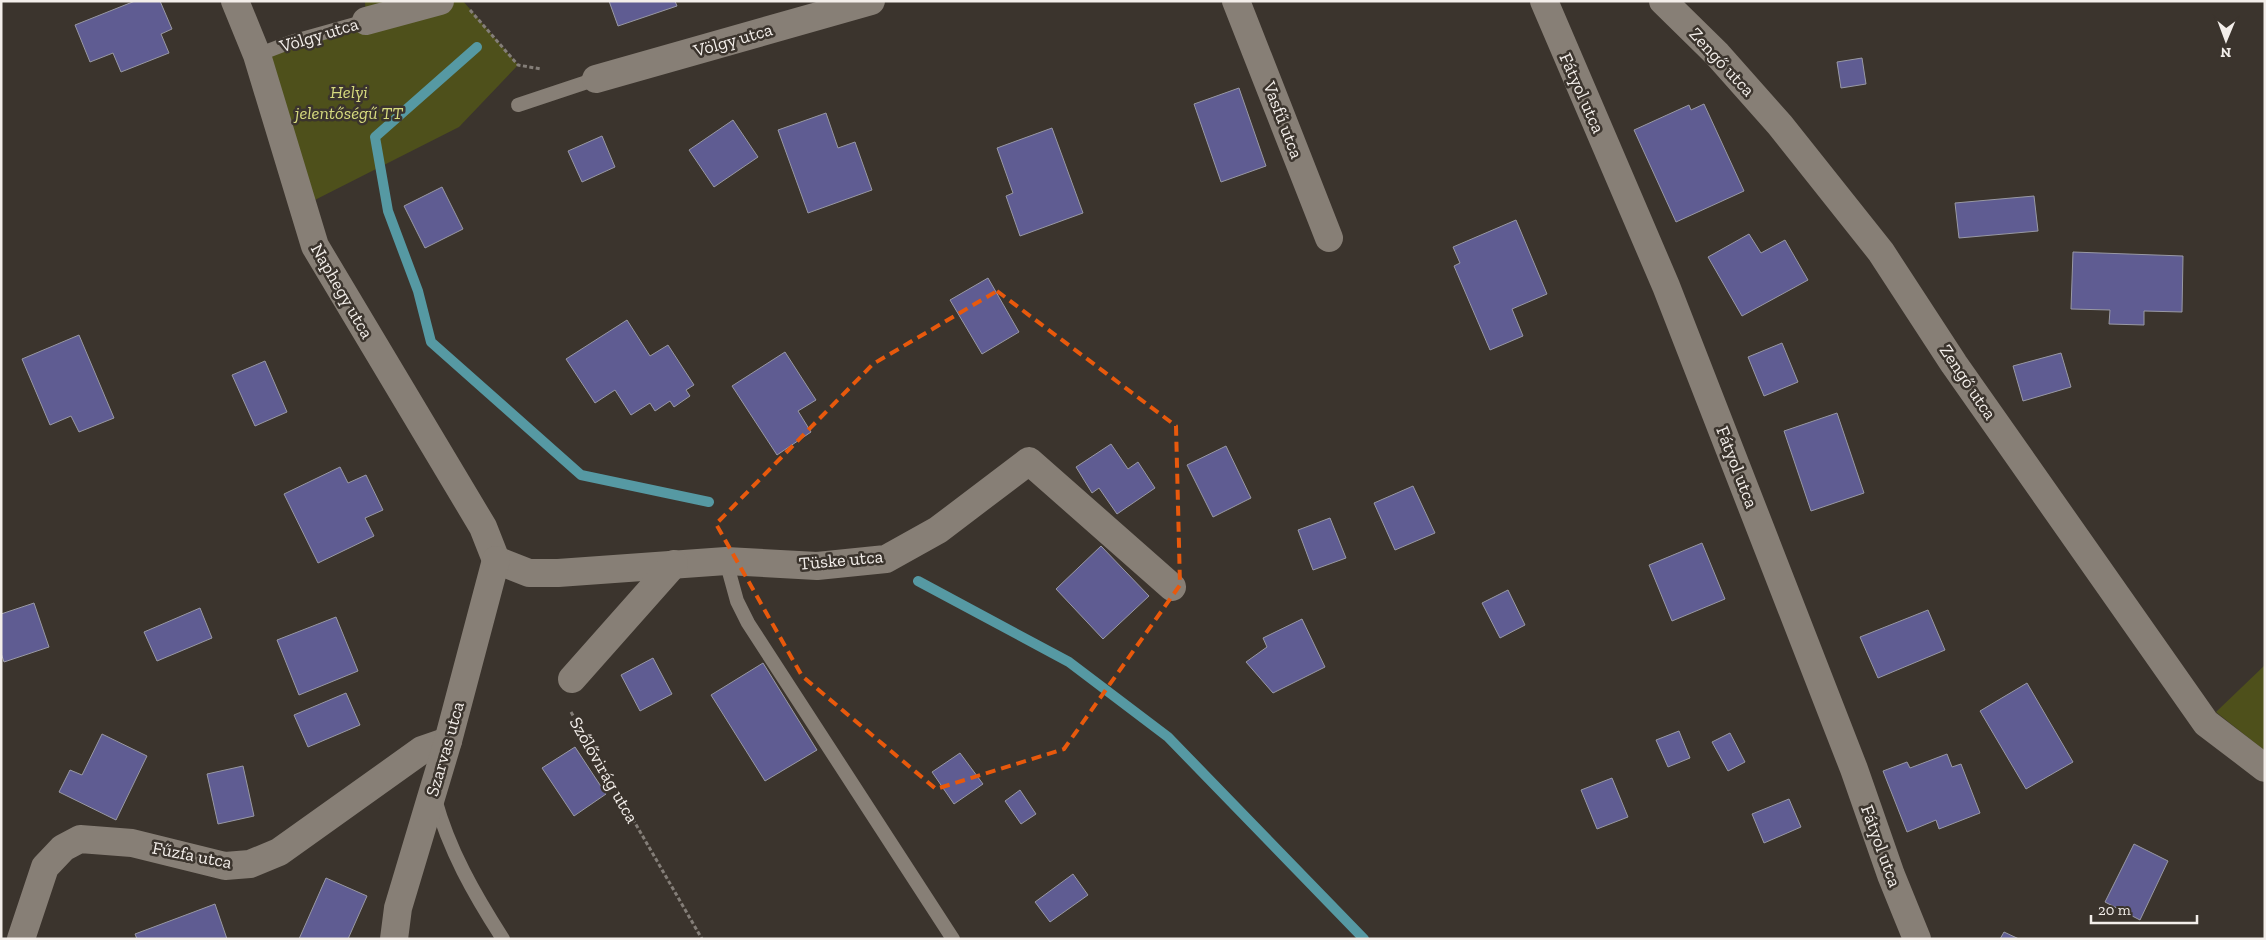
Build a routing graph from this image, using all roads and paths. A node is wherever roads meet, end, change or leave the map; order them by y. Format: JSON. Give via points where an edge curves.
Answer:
{"nodes":[{"id":1,"x":235,"y":1,"type":"edge"},
{"id":2,"x":440,"y":1,"type":"edge"},
{"id":3,"x":871,"y":1,"type":"edge"},
{"id":4,"x":1236,"y":1,"type":"edge"},
{"id":5,"x":1544,"y":1,"type":"edge"},
{"id":6,"x":1663,"y":1,"type":"edge"},
{"id":7,"x":469,"y":8,"type":"dead end"},
{"id":8,"x":366,"y":21,"type":"joint"},
{"id":9,"x":257,"y":55,"type":"junction"},
{"id":10,"x":518,"y":65,"type":"dead end"},
{"id":11,"x":596,"y":78,"type":"joint"},
{"id":12,"x":518,"y":105,"type":"dead end"},
{"id":13,"x":1329,"y":238,"type":"dead end"},
{"id":14,"x":496,"y":560,"type":"junction"},
{"id":15,"x":726,"y":561,"type":"junction"},
{"id":16,"x":674,"y":564,"type":"junction"},
{"id":17,"x":1172,"y":586,"type":"dead end"},
{"id":18,"x":572,"y":679,"type":"joint"},
{"id":19,"x":448,"y":741,"type":"junction"},
{"id":20,"x":2265,"y":768,"type":"edge"},
{"id":21,"x":433,"y":791,"type":"junction"},
{"id":22,"x":21,"y":939,"type":"edge"},
{"id":23,"x":394,"y":939,"type":"edge"},
{"id":24,"x":503,"y":939,"type":"edge"},
{"id":25,"x":702,"y":939,"type":"edge"},
{"id":26,"x":953,"y":939,"type":"edge"},
{"id":27,"x":1917,"y":939,"type":"edge"}],
"edges":[{"from":1,"to":9,"type":"street","name":"Naphegy utca"},
{"from":2,"to":8,"type":"street","name":"Völgy utca"},
{"from":3,"to":11,"type":"street","name":"Völgy utca"},
{"from":4,"to":13,"type":"street","name":"Vasfű utca"},
{"from":5,"to":27,"type":"street","name":"Fátyol utca","via":[[1666,286]]},
{"from":6,"to":20,"type":"street","name":"Zengő utca","via":[[1717,54],[1780,125],[1881,252],[1954,364],[2206,722]]},
{"from":7,"to":10,"type":"path"},
{"from":8,"to":9,"type":"lane","name":"Völgy utca"},
{"from":9,"to":14,"type":"street","name":"Naphegy utca","via":[[315,246],[482,527]]},
{"from":11,"to":12,"type":"lane"},
{"from":14,"to":16,"type":"street","name":"Tüske utca","via":[[529,573]]},
{"from":14,"to":19,"type":"street","name":"Szarvas utca"},
{"from":15,"to":16,"type":"street","name":"Tüske utca"},
{"from":15,"to":17,"type":"street","name":"Tüske utca","via":[[818,566],[886,558],[938,530],[1029,461]]},
{"from":15,"to":26,"type":"lane","via":[[737,601],[748,623]]},
{"from":16,"to":18,"type":"street"},
{"from":18,"to":25,"type":"path","name":"Szőlővirág utca","via":[[567,704]]},
{"from":19,"to":21,"type":"street","name":"Szarvas utca"},
{"from":19,"to":22,"type":"street","name":"Fűzfa utca","via":[[422,750],[279,852],[250,864],[225,866],[132,843],[80,839],[63,848],[45,867]]},
{"from":21,"to":23,"type":"street","name":"Szarvas utca","via":[[398,908]]},
{"from":21,"to":24,"type":"lane","via":[[454,855]]}]}
